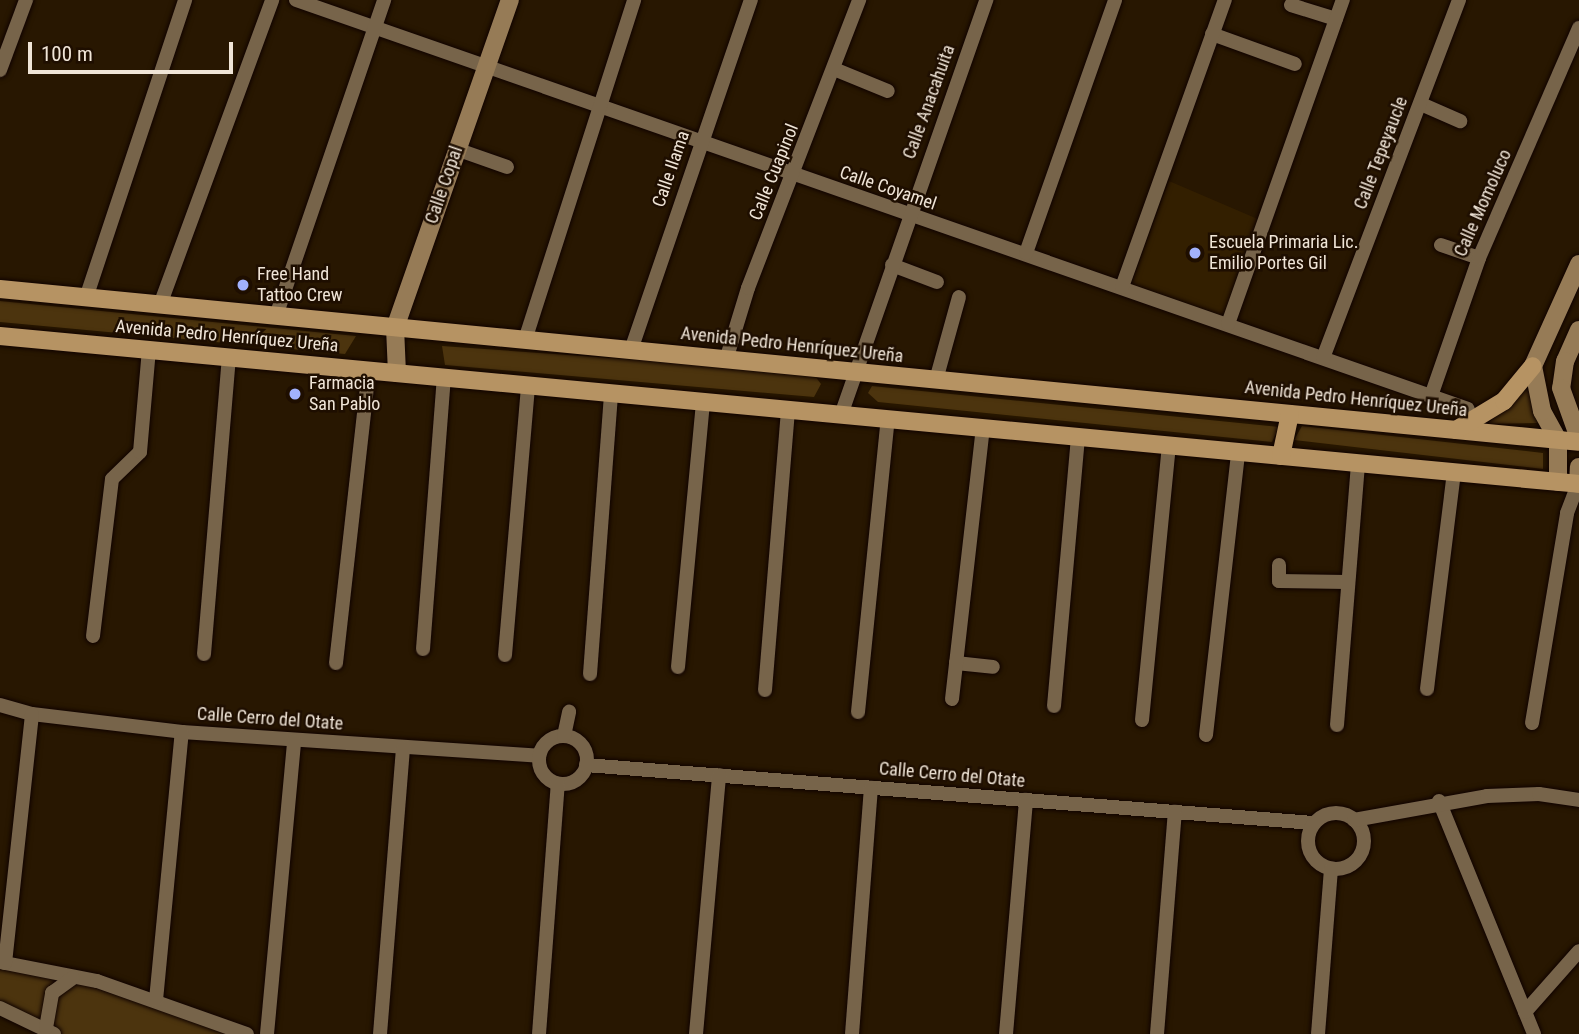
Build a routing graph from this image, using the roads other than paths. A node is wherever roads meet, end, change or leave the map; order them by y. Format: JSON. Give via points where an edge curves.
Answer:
{"nodes":[{"id":1,"x":26,"y":0,"type":"edge"},
{"id":2,"x":185,"y":0,"type":"edge"},
{"id":3,"x":272,"y":0,"type":"edge"},
{"id":4,"x":296,"y":0,"type":"edge"},
{"id":5,"x":384,"y":0,"type":"edge"},
{"id":6,"x":510,"y":0,"type":"edge"},
{"id":7,"x":634,"y":0,"type":"edge"},
{"id":8,"x":751,"y":0,"type":"edge"},
{"id":9,"x":859,"y":0,"type":"edge"},
{"id":10,"x":986,"y":0,"type":"edge"},
{"id":11,"x":1115,"y":0,"type":"edge"},
{"id":12,"x":1224,"y":0,"type":"edge"},
{"id":13,"x":1343,"y":0,"type":"edge"},
{"id":14,"x":1459,"y":0,"type":"edge"},
{"id":15,"x":1291,"y":5,"type":"dead end"},
{"id":16,"x":1336,"y":19,"type":"junction"},
{"id":17,"x":374,"y":28,"type":"junction"},
{"id":18,"x":1579,"y":28,"type":"edge"},
{"id":19,"x":1212,"y":34,"type":"junction"},
{"id":20,"x":1295,"y":64,"type":"dead end"},
{"id":21,"x":485,"y":68,"type":"junction"},
{"id":22,"x":834,"y":69,"type":"junction"},
{"id":23,"x":0,"y":70,"type":"edge"},
{"id":24,"x":888,"y":91,"type":"dead end"},
{"id":25,"x":1421,"y":104,"type":"junction"},
{"id":26,"x":597,"y":106,"type":"junction"},
{"id":27,"x":1460,"y":121,"type":"dead end"},
{"id":28,"x":701,"y":141,"type":"junction"},
{"id":29,"x":456,"y":149,"type":"junction"},
{"id":30,"x":507,"y":167,"type":"dead end"},
{"id":31,"x":794,"y":177,"type":"junction"},
{"id":32,"x":909,"y":216,"type":"junction"},
{"id":33,"x":1441,"y":245,"type":"dead end"},
{"id":34,"x":1026,"y":253,"type":"junction"},
{"id":35,"x":1479,"y":258,"type":"junction"},
{"id":36,"x":1579,"y":264,"type":"edge"},
{"id":37,"x":892,"y":265,"type":"junction"},
{"id":38,"x":937,"y":282,"type":"dead end"},
{"id":39,"x":1122,"y":287,"type":"junction"},
{"id":40,"x":0,"y":289,"type":"edge"},
{"id":41,"x":959,"y":297,"type":"dead end"},
{"id":42,"x":86,"y":298,"type":"junction"},
{"id":43,"x":160,"y":305,"type":"junction"},
{"id":44,"x":276,"y":316,"type":"junction"},
{"id":45,"x":1228,"y":324,"type":"junction"},
{"id":46,"x":395,"y":328,"type":"junction"},
{"id":47,"x":1579,"y":330,"type":"edge"},
{"id":48,"x":0,"y":336,"type":"edge"},
{"id":49,"x":525,"y":340,"type":"junction"},
{"id":50,"x":149,"y":349,"type":"junction"},
{"id":51,"x":631,"y":350,"type":"junction"},
{"id":52,"x":229,"y":357,"type":"junction"},
{"id":53,"x":1323,"y":358,"type":"junction"},
{"id":54,"x":726,"y":359,"type":"junction"},
{"id":55,"x":1533,"y":366,"type":"junction"},
{"id":56,"x":369,"y":370,"type":"junction"},
{"id":57,"x":854,"y":372,"type":"junction"},
{"id":58,"x":397,"y":373,"type":"junction"},
{"id":59,"x":444,"y":377,"type":"junction"},
{"id":60,"x":936,"y":380,"type":"junction"},
{"id":61,"x":528,"y":385,"type":"junction"},
{"id":62,"x":611,"y":393,"type":"junction"},
{"id":63,"x":1431,"y":396,"type":"junction"},
{"id":64,"x":703,"y":402,"type":"junction"},
{"id":65,"x":1468,"y":409,"type":"dead end"},
{"id":66,"x":788,"y":410,"type":"junction"},
{"id":67,"x":1290,"y":414,"type":"junction"},
{"id":68,"x":841,"y":415,"type":"junction"},
{"id":69,"x":888,"y":419,"type":"junction"},
{"id":70,"x":983,"y":428,"type":"junction"},
{"id":71,"x":1456,"y":430,"type":"junction"},
{"id":72,"x":1078,"y":437,"type":"junction"},
{"id":73,"x":1558,"y":440,"type":"junction"},
{"id":74,"x":1579,"y":440,"type":"edge"},
{"id":75,"x":1169,"y":446,"type":"junction"},
{"id":76,"x":1238,"y":452,"type":"junction"},
{"id":77,"x":1281,"y":456,"type":"junction"},
{"id":78,"x":1358,"y":463,"type":"junction"},
{"id":79,"x":1454,"y":472,"type":"junction"},
{"id":80,"x":1579,"y":478,"type":"edge"},
{"id":81,"x":1558,"y":482,"type":"junction"},
{"id":82,"x":1567,"y":513,"type":"junction"},
{"id":83,"x":1279,"y":565,"type":"dead end"},
{"id":84,"x":1347,"y":582,"type":"junction"},
{"id":85,"x":93,"y":636,"type":"dead end"},
{"id":86,"x":423,"y":649,"type":"dead end"},
{"id":87,"x":204,"y":654,"type":"dead end"},
{"id":88,"x":505,"y":655,"type":"dead end"},
{"id":89,"x":336,"y":663,"type":"dead end"},
{"id":90,"x":956,"y":663,"type":"junction"},
{"id":91,"x":678,"y":667,"type":"dead end"},
{"id":92,"x":993,"y":667,"type":"dead end"},
{"id":93,"x":590,"y":674,"type":"dead end"},
{"id":94,"x":1427,"y":689,"type":"dead end"},
{"id":95,"x":765,"y":690,"type":"dead end"},
{"id":96,"x":952,"y":699,"type":"dead end"},
{"id":97,"x":0,"y":705,"type":"edge"},
{"id":98,"x":1054,"y":706,"type":"dead end"},
{"id":99,"x":569,"y":712,"type":"dead end"},
{"id":100,"x":858,"y":712,"type":"dead end"},
{"id":101,"x":32,"y":714,"type":"junction"},
{"id":102,"x":1142,"y":720,"type":"dead end"},
{"id":103,"x":1532,"y":723,"type":"dead end"},
{"id":104,"x":1337,"y":725,"type":"dead end"},
{"id":105,"x":182,"y":732,"type":"junction"},
{"id":106,"x":1206,"y":735,"type":"dead end"},
{"id":107,"x":564,"y":736,"type":"junction"},
{"id":108,"x":293,"y":741,"type":"junction"},
{"id":109,"x":402,"y":748,"type":"junction"},
{"id":110,"x":539,"y":756,"type":"junction"},
{"id":111,"x":586,"y":765,"type":"junction"},
{"id":112,"x":719,"y":775,"type":"junction"},
{"id":113,"x":558,"y":784,"type":"junction"},
{"id":114,"x":871,"y":788,"type":"junction"},
{"id":115,"x":1026,"y":800,"type":"junction"},
{"id":116,"x":1579,"y":800,"type":"edge"},
{"id":117,"x":1439,"y":801,"type":"junction"},
{"id":118,"x":1175,"y":812,"type":"junction"},
{"id":119,"x":1354,"y":820,"type":"junction"},
{"id":120,"x":1314,"y":823,"type":"junction"},
{"id":121,"x":1331,"y":869,"type":"junction"},
{"id":122,"x":1579,"y":951,"type":"edge"},
{"id":123,"x":3,"y":963,"type":"edge"},
{"id":124,"x":73,"y":978,"type":"junction"},
{"id":125,"x":156,"y":1000,"type":"junction"},
{"id":126,"x":0,"y":1008,"type":"edge"},
{"id":127,"x":1525,"y":1012,"type":"junction"},
{"id":128,"x":50,"y":1031,"type":"edge"},
{"id":129,"x":247,"y":1034,"type":"edge"},
{"id":130,"x":267,"y":1034,"type":"edge"},
{"id":131,"x":380,"y":1034,"type":"edge"},
{"id":132,"x":539,"y":1034,"type":"edge"},
{"id":133,"x":696,"y":1034,"type":"edge"},
{"id":134,"x":852,"y":1034,"type":"edge"},
{"id":135,"x":1006,"y":1034,"type":"edge"},
{"id":136,"x":1157,"y":1034,"type":"edge"},
{"id":137,"x":1318,"y":1034,"type":"edge"},
{"id":138,"x":1534,"y":1034,"type":"edge"}],
"edges":[{"from":1,"to":23,"type":"street"},
{"from":2,"to":42,"type":"street"},
{"from":3,"to":43,"type":"street"},
{"from":4,"to":17,"type":"street","name":"Calle Coyamel"},
{"from":5,"to":17,"type":"street"},
{"from":6,"to":21,"type":"street","name":"Calle Copal"},
{"from":7,"to":26,"type":"street"},
{"from":8,"to":28,"type":"street","name":"Calle Ilama"},
{"from":9,"to":22,"type":"street","name":"Calle Cuapinol"},
{"from":10,"to":32,"type":"street","name":"Calle Anacahuita"},
{"from":11,"to":34,"type":"street"},
{"from":12,"to":19,"type":"street"},
{"from":13,"to":16,"type":"street"},
{"from":14,"to":25,"type":"street","name":"Calle Tepeyaucle"},
{"from":15,"to":16,"type":"street"},
{"from":16,"to":45,"type":"street"},
{"from":17,"to":21,"type":"street","name":"Calle Coyamel"},
{"from":17,"to":44,"type":"street"},
{"from":18,"to":35,"type":"street","name":"Calle Momoluco"},
{"from":19,"to":20,"type":"street"},
{"from":19,"to":39,"type":"street"},
{"from":21,"to":26,"type":"street","name":"Calle Coyamel"},
{"from":21,"to":29,"type":"street","name":"Calle Copal"},
{"from":22,"to":24,"type":"street"},
{"from":22,"to":31,"type":"street","name":"Calle Cuapinol"},
{"from":25,"to":27,"type":"street"},
{"from":25,"to":53,"type":"street","name":"Calle Tepeyaucle"},
{"from":26,"to":28,"type":"street","name":"Calle Coyamel"},
{"from":26,"to":49,"type":"street"},
{"from":28,"to":31,"type":"street","name":"Calle Coyamel"},
{"from":28,"to":51,"type":"street","name":"Calle Ilama"},
{"from":29,"to":30,"type":"street"},
{"from":29,"to":46,"type":"street","name":"Calle Copal"},
{"from":31,"to":32,"type":"street","name":"Calle Coyamel"},
{"from":31,"to":54,"type":"street","name":"Calle Cuapinol","via":[[748,288]]},
{"from":32,"to":34,"type":"street","name":"Calle Coyamel"},
{"from":32,"to":37,"type":"street","name":"Calle Anacahuita"},
{"from":33,"to":35,"type":"street"},
{"from":34,"to":39,"type":"street","name":"Calle Coyamel"},
{"from":35,"to":63,"type":"street","name":"Calle Momoluco"},
{"from":36,"to":55,"type":"street"},
{"from":37,"to":38,"type":"street"},
{"from":37,"to":57,"type":"street","name":"Calle Anacahuita"},
{"from":39,"to":45,"type":"street","name":"Calle Coyamel"},
{"from":40,"to":42,"type":"main road","name":"Avenida Pedro Henríquez Ureña"},
{"from":41,"to":60,"type":"street"},
{"from":42,"to":43,"type":"main road","name":"Avenida Pedro Henríquez Ureña"},
{"from":43,"to":44,"type":"main road","name":"Avenida Pedro Henríquez Ureña"},
{"from":44,"to":46,"type":"main road","name":"Avenida Pedro Henríquez Ureña"},
{"from":45,"to":53,"type":"street","name":"Calle Coyamel"},
{"from":46,"to":49,"type":"main road","name":"Avenida Pedro Henríquez Ureña"},
{"from":46,"to":58,"type":"street","name":"Calle Copal"},
{"from":47,"to":74,"type":"street","via":[[1565,360],[1561,388]]},
{"from":48,"to":50,"type":"main road","name":"Avenida Pedro Henríquez Ureña"},
{"from":49,"to":51,"type":"main road","name":"Avenida Pedro Henríquez Ureña"},
{"from":50,"to":52,"type":"main road","name":"Avenida Pedro Henríquez Ureña"},
{"from":50,"to":85,"type":"street","via":[[141,452],[113,479]]},
{"from":51,"to":54,"type":"main road","name":"Avenida Pedro Henríquez Ureña"},
{"from":52,"to":56,"type":"main road","name":"Avenida Pedro Henríquez Ureña"},
{"from":52,"to":87,"type":"street"},
{"from":53,"to":63,"type":"street","name":"Calle Coyamel"},
{"from":54,"to":57,"type":"main road","name":"Avenida Pedro Henríquez Ureña"},
{"from":55,"to":71,"type":"main road","via":[[1504,401]]},
{"from":55,"to":73,"type":"street","via":[[1542,411]]},
{"from":56,"to":58,"type":"main road","name":"Avenida Pedro Henríquez Ureña"},
{"from":56,"to":89,"type":"street"},
{"from":57,"to":60,"type":"main road","name":"Avenida Pedro Henríquez Ureña"},
{"from":57,"to":68,"type":"street","name":"Calle Anacahuita"},
{"from":58,"to":59,"type":"main road","name":"Avenida Pedro Henríquez Ureña"},
{"from":59,"to":61,"type":"main road","name":"Avenida Pedro Henríquez Ureña"},
{"from":59,"to":86,"type":"street"},
{"from":60,"to":67,"type":"main road","name":"Avenida Pedro Henríquez Ureña"},
{"from":61,"to":62,"type":"main road","name":"Avenida Pedro Henríquez Ureña"},
{"from":61,"to":88,"type":"street"},
{"from":62,"to":64,"type":"main road","name":"Avenida Pedro Henríquez Ureña"},
{"from":62,"to":93,"type":"street"},
{"from":63,"to":65,"type":"street","name":"Calle Coyamel"},
{"from":64,"to":66,"type":"main road","name":"Avenida Pedro Henríquez Ureña"},
{"from":64,"to":91,"type":"street"},
{"from":66,"to":68,"type":"main road","name":"Avenida Pedro Henríquez Ureña"},
{"from":66,"to":95,"type":"street"},
{"from":67,"to":71,"type":"main road","name":"Avenida Pedro Henríquez Ureña"},
{"from":67,"to":77,"type":"main road"},
{"from":68,"to":69,"type":"main road","name":"Avenida Pedro Henríquez Ureña"},
{"from":69,"to":70,"type":"main road","name":"Avenida Pedro Henríquez Ureña"},
{"from":69,"to":100,"type":"street"},
{"from":70,"to":72,"type":"main road","name":"Avenida Pedro Henríquez Ureña"},
{"from":70,"to":90,"type":"street"},
{"from":71,"to":73,"type":"main road","name":"Avenida Pedro Henríquez Ureña"},
{"from":72,"to":75,"type":"main road","name":"Avenida Pedro Henríquez Ureña"},
{"from":72,"to":98,"type":"street"},
{"from":73,"to":74,"type":"main road","name":"Avenida Pedro Henríquez Ureña"},
{"from":73,"to":81,"type":"street"},
{"from":75,"to":76,"type":"main road","name":"Avenida Pedro Henríquez Ureña"},
{"from":75,"to":102,"type":"street"},
{"from":76,"to":77,"type":"main road","name":"Avenida Pedro Henríquez Ureña"},
{"from":76,"to":106,"type":"street"},
{"from":77,"to":78,"type":"main road","name":"Avenida Pedro Henríquez Ureña"},
{"from":78,"to":79,"type":"main road","name":"Avenida Pedro Henríquez Ureña"},
{"from":78,"to":84,"type":"street"},
{"from":79,"to":81,"type":"main road","name":"Avenida Pedro Henríquez Ureña"},
{"from":79,"to":94,"type":"street"},
{"from":80,"to":81,"type":"main road","name":"Avenida Pedro Henríquez Ureña"},
{"from":80,"to":82,"type":"street"},
{"from":81,"to":82,"type":"street"},
{"from":82,"to":103,"type":"street"},
{"from":83,"to":84,"type":"street","via":[[1279,581]]},
{"from":84,"to":104,"type":"street"},
{"from":90,"to":92,"type":"street"},
{"from":90,"to":96,"type":"street"},
{"from":97,"to":101,"type":"street","name":"Calle Cerro del Otate"},
{"from":99,"to":107,"type":"street"},
{"from":101,"to":105,"type":"street","name":"Calle Cerro del Otate"},
{"from":101,"to":123,"type":"street"},
{"from":105,"to":108,"type":"street","name":"Calle Cerro del Otate"},
{"from":105,"to":125,"type":"street"},
{"from":107,"to":110,"type":"street","via":[[548,741]]},
{"from":107,"to":111,"type":"street","via":[[582,745]]},
{"from":108,"to":109,"type":"street","name":"Calle Cerro del Otate"},
{"from":108,"to":130,"type":"street"},
{"from":109,"to":110,"type":"street","name":"Calle Cerro del Otate"},
{"from":109,"to":131,"type":"street"},
{"from":110,"to":113,"type":"street","via":[[544,775]]},
{"from":111,"to":112,"type":"street","name":"Calle Cerro del Otate"},
{"from":111,"to":113,"type":"street","via":[[578,779]]},
{"from":112,"to":114,"type":"street","name":"Calle Cerro del Otate"},
{"from":112,"to":133,"type":"street"},
{"from":113,"to":132,"type":"street"},
{"from":114,"to":115,"type":"street","name":"Calle Cerro del Otate"},
{"from":114,"to":134,"type":"street"},
{"from":115,"to":118,"type":"street","name":"Calle Cerro del Otate"},
{"from":115,"to":135,"type":"street"},
{"from":116,"to":117,"type":"street","via":[[1539,794]]},
{"from":117,"to":119,"type":"street"},
{"from":117,"to":127,"type":"street"},
{"from":118,"to":120,"type":"street","name":"Calle Cerro del Otate"},
{"from":118,"to":136,"type":"street"},
{"from":119,"to":120,"type":"street","via":[[1334,813]]},
{"from":119,"to":121,"type":"street","via":[[1364,839],[1362,853],[1352,864]]},
{"from":120,"to":121,"type":"street","via":[[1308,836],[1309,851],[1318,863]]},
{"from":121,"to":137,"type":"street"},
{"from":122,"to":127,"type":"street"},
{"from":123,"to":124,"type":"street"},
{"from":124,"to":125,"type":"street"},
{"from":124,"to":128,"type":"street","via":[[52,993]]},
{"from":125,"to":129,"type":"street"},
{"from":126,"to":128,"type":"street"},
{"from":127,"to":138,"type":"street"}]}
